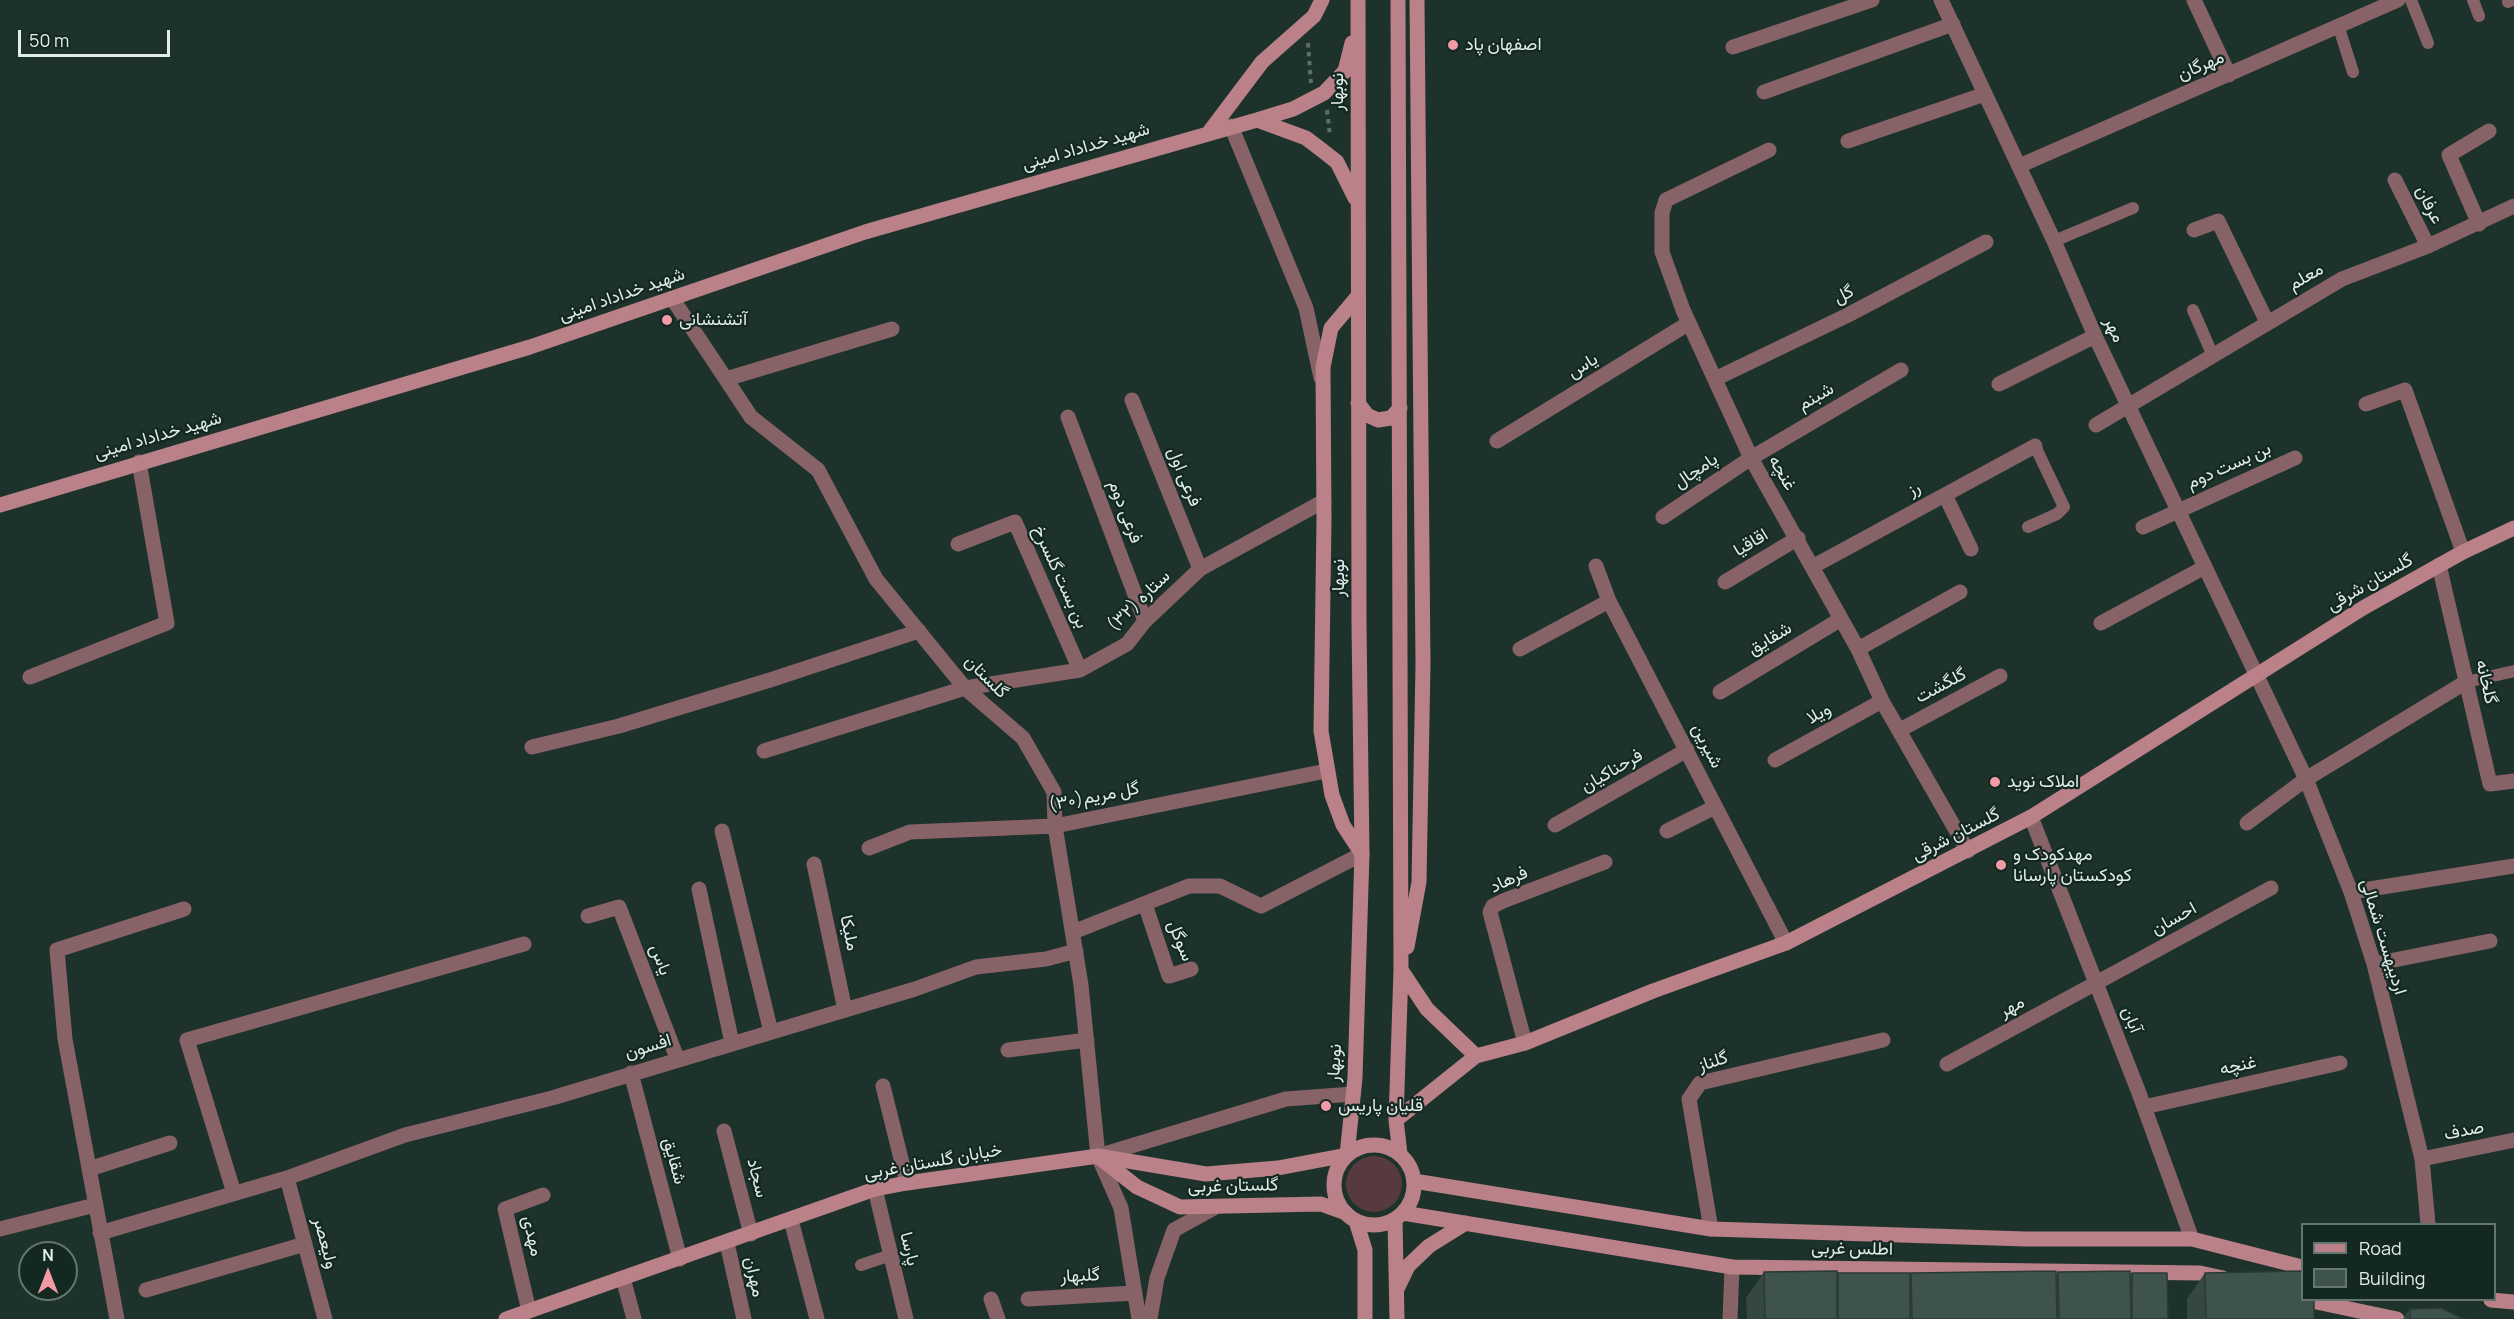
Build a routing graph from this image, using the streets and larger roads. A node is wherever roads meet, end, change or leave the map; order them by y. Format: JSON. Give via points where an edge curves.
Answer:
{"nodes":[{"id":1,"x":1322,"y":0,"type":"edge"},
{"id":2,"x":1358,"y":0,"type":"edge"},
{"id":3,"x":1398,"y":0,"type":"edge"},
{"id":4,"x":1417,"y":0,"type":"edge"},
{"id":5,"x":1872,"y":0,"type":"edge"},
{"id":6,"x":1941,"y":0,"type":"edge"},
{"id":7,"x":2194,"y":0,"type":"edge"},
{"id":8,"x":2398,"y":0,"type":"edge"},
{"id":9,"x":1358,"y":23,"type":"junction"},
{"id":10,"x":1953,"y":24,"type":"junction"},
{"id":11,"x":1398,"y":35,"type":"junction"},
{"id":12,"x":1418,"y":36,"type":"junction"},
{"id":13,"x":1733,"y":47,"type":"dead end"},
{"id":14,"x":2229,"y":75,"type":"junction"},
{"id":15,"x":1764,"y":92,"type":"dead end"},
{"id":16,"x":1985,"y":94,"type":"junction"},
{"id":17,"x":1257,"y":120,"type":"junction"},
{"id":18,"x":1231,"y":126,"type":"junction"},
{"id":19,"x":1210,"y":131,"type":"junction"},
{"id":20,"x":2489,"y":131,"type":"dead end"},
{"id":21,"x":1848,"y":141,"type":"dead end"},
{"id":22,"x":1769,"y":150,"type":"dead end"},
{"id":23,"x":2019,"y":166,"type":"junction"},
{"id":24,"x":2395,"y":180,"type":"dead end"},
{"id":25,"x":1357,"y":203,"type":"junction"},
{"id":26,"x":2514,"y":206,"type":"edge"},
{"id":27,"x":2480,"y":224,"type":"junction"},
{"id":28,"x":1399,"y":225,"type":"junction"},
{"id":29,"x":1418,"y":226,"type":"junction"},
{"id":30,"x":2194,"y":230,"type":"dead end"},
{"id":31,"x":1986,"y":243,"type":"dead end"},
{"id":32,"x":2427,"y":246,"type":"junction"},
{"id":33,"x":1358,"y":296,"type":"junction"},
{"id":34,"x":672,"y":298,"type":"junction"},
{"id":35,"x":2267,"y":322,"type":"junction"},
{"id":36,"x":1689,"y":323,"type":"junction"},
{"id":37,"x":892,"y":329,"type":"dead end"},
{"id":38,"x":2095,"y":336,"type":"junction"},
{"id":39,"x":1901,"y":370,"type":"dead end"},
{"id":40,"x":1717,"y":378,"type":"junction"},
{"id":41,"x":726,"y":379,"type":"junction"},
{"id":42,"x":1999,"y":384,"type":"dead end"},
{"id":43,"x":1323,"y":386,"type":"junction"},
{"id":44,"x":1132,"y":400,"type":"dead end"},
{"id":45,"x":1358,"y":403,"type":"junction"},
{"id":46,"x":2366,"y":404,"type":"dead end"},
{"id":47,"x":2130,"y":407,"type":"junction"},
{"id":48,"x":1400,"y":408,"type":"junction"},
{"id":49,"x":1068,"y":417,"type":"dead end"},
{"id":50,"x":2096,"y":425,"type":"dead end"},
{"id":51,"x":1497,"y":441,"type":"dead end"},
{"id":52,"x":2035,"y":446,"type":"road end"},
{"id":53,"x":1751,"y":458,"type":"junction"},
{"id":54,"x":2295,"y":458,"type":"dead end"},
{"id":55,"x":140,"y":462,"type":"junction"},
{"id":56,"x":1945,"y":495,"type":"junction"},
{"id":57,"x":1324,"y":501,"type":"junction"},
{"id":58,"x":0,"y":505,"type":"edge"},
{"id":59,"x":2178,"y":510,"type":"junction"},
{"id":60,"x":1663,"y":517,"type":"dead end"},
{"id":61,"x":2143,"y":527,"type":"dead end"},
{"id":62,"x":2514,"y":528,"type":"edge"},
{"id":63,"x":1798,"y":538,"type":"junction"},
{"id":64,"x":958,"y":544,"type":"dead end"},
{"id":65,"x":1971,"y":549,"type":"dead end"},
{"id":66,"x":2463,"y":552,"type":"junction"},
{"id":67,"x":2439,"y":565,"type":"junction"},
{"id":68,"x":1596,"y":566,"type":"dead end"},
{"id":69,"x":1812,"y":567,"type":"junction"},
{"id":70,"x":2205,"y":567,"type":"junction"},
{"id":71,"x":1200,"y":569,"type":"junction"},
{"id":72,"x":1725,"y":582,"type":"dead end"},
{"id":73,"x":1960,"y":592,"type":"dead end"},
{"id":74,"x":1609,"y":601,"type":"junction"},
{"id":75,"x":1841,"y":619,"type":"junction"},
{"id":76,"x":1145,"y":621,"type":"junction"},
{"id":77,"x":2101,"y":623,"type":"dead end"},
{"id":78,"x":919,"y":631,"type":"junction"},
{"id":79,"x":1520,"y":649,"type":"dead end"},
{"id":80,"x":1858,"y":649,"type":"junction"},
{"id":81,"x":1080,"y":670,"type":"junction"},
{"id":82,"x":2255,"y":675,"type":"junction"},
{"id":83,"x":2000,"y":676,"type":"dead end"},
{"id":84,"x":30,"y":677,"type":"dead end"},
{"id":85,"x":2466,"y":682,"type":"junction"},
{"id":86,"x":965,"y":688,"type":"junction"},
{"id":87,"x":1720,"y":693,"type":"dead end"},
{"id":88,"x":1882,"y":701,"type":"junction"},
{"id":89,"x":1900,"y":730,"type":"junction"},
{"id":90,"x":531,"y":747,"type":"dead end"},
{"id":91,"x":1687,"y":750,"type":"junction"},
{"id":92,"x":764,"y":751,"type":"dead end"},
{"id":93,"x":1775,"y":760,"type":"dead end"},
{"id":94,"x":1326,"y":771,"type":"junction"},
{"id":95,"x":2306,"y":779,"type":"junction"},
{"id":96,"x":2514,"y":781,"type":"edge"},
{"id":97,"x":1715,"y":807,"type":"junction"},
{"id":98,"x":2031,"y":817,"type":"junction"},
{"id":99,"x":2247,"y":823,"type":"dead end"},
{"id":100,"x":1555,"y":825,"type":"dead end"},
{"id":101,"x":1055,"y":826,"type":"junction"},
{"id":102,"x":722,"y":831,"type":"dead end"},
{"id":103,"x":1667,"y":831,"type":"dead end"},
{"id":104,"x":868,"y":848,"type":"dead end"},
{"id":105,"x":1968,"y":850,"type":"junction"},
{"id":106,"x":1362,"y":854,"type":"junction"},
{"id":107,"x":1605,"y":862,"type":"dead end"},
{"id":108,"x":814,"y":864,"type":"dead end"},
{"id":109,"x":2514,"y":866,"type":"edge"},
{"id":110,"x":2271,"y":888,"type":"dead end"},
{"id":111,"x":699,"y":889,"type":"dead end"},
{"id":112,"x":2351,"y":892,"type":"junction"},
{"id":113,"x":1145,"y":904,"type":"junction"},
{"id":114,"x":184,"y":909,"type":"dead end"},
{"id":115,"x":588,"y":916,"type":"dead end"},
{"id":116,"x":1072,"y":932,"type":"junction"},
{"id":117,"x":2490,"y":941,"type":"dead end"},
{"id":118,"x":1786,"y":943,"type":"junction"},
{"id":119,"x":524,"y":944,"type":"dead end"},
{"id":120,"x":1076,"y":951,"type":"junction"},
{"id":121,"x":2374,"y":964,"type":"junction"},
{"id":122,"x":1191,"y":969,"type":"dead end"},
{"id":123,"x":1401,"y":970,"type":"junction"},
{"id":124,"x":2095,"y":984,"type":"junction"},
{"id":125,"x":845,"y":1010,"type":"junction"},
{"id":126,"x":771,"y":1032,"type":"junction"},
{"id":127,"x":1087,"y":1040,"type":"junction"},
{"id":128,"x":1883,"y":1040,"type":"dead end"},
{"id":129,"x":1525,"y":1042,"type":"junction"},
{"id":130,"x":732,"y":1043,"type":"junction"},
{"id":131,"x":1008,"y":1050,"type":"dead end"},
{"id":132,"x":1476,"y":1056,"type":"junction"},
{"id":133,"x":677,"y":1058,"type":"junction"},
{"id":134,"x":2340,"y":1063,"type":"dead end"},
{"id":135,"x":1947,"y":1064,"type":"dead end"},
{"id":136,"x":631,"y":1073,"type":"junction"},
{"id":137,"x":883,"y":1086,"type":"dead end"},
{"id":138,"x":1353,"y":1094,"type":"junction"},
{"id":139,"x":2144,"y":1107,"type":"junction"},
{"id":140,"x":1396,"y":1120,"type":"junction"},
{"id":141,"x":724,"y":1131,"type":"dead end"},
{"id":142,"x":2514,"y":1140,"type":"edge"},
{"id":143,"x":170,"y":1143,"type":"dead end"},
{"id":144,"x":1400,"y":1154,"type":"junction"},
{"id":145,"x":1347,"y":1155,"type":"junction"},
{"id":146,"x":1098,"y":1156,"type":"junction"},
{"id":147,"x":2422,"y":1159,"type":"junction"},
{"id":148,"x":89,"y":1169,"type":"junction"},
{"id":149,"x":287,"y":1178,"type":"junction"},
{"id":150,"x":1414,"y":1181,"type":"junction"},
{"id":151,"x":908,"y":1183,"type":"junction"},
{"id":152,"x":875,"y":1189,"type":"junction"},
{"id":153,"x":234,"y":1193,"type":"junction"},
{"id":154,"x":543,"y":1195,"type":"dead end"},
{"id":155,"x":95,"y":1205,"type":"junction"},
{"id":156,"x":1214,"y":1208,"type":"junction"},
{"id":157,"x":1399,"y":1216,"type":"junction"},
{"id":158,"x":1351,"y":1217,"type":"junction"},
{"id":159,"x":791,"y":1220,"type":"junction"},
{"id":160,"x":1466,"y":1223,"type":"junction"},
{"id":161,"x":2428,"y":1223,"type":"edge"},
{"id":162,"x":0,"y":1229,"type":"edge"},
{"id":163,"x":1711,"y":1229,"type":"junction"},
{"id":164,"x":100,"y":1233,"type":"junction"},
{"id":165,"x":751,"y":1234,"type":"junction"},
{"id":166,"x":2192,"y":1239,"type":"junction"},
{"id":167,"x":727,"y":1242,"type":"junction"},
{"id":168,"x":304,"y":1244,"type":"junction"},
{"id":169,"x":680,"y":1259,"type":"junction"},
{"id":170,"x":1732,"y":1267,"type":"junction"},
{"id":171,"x":2301,"y":1267,"type":"edge"},
{"id":172,"x":623,"y":1278,"type":"junction"},
{"id":173,"x":2234,"y":1281,"type":"edge"},
{"id":174,"x":146,"y":1290,"type":"dead end"},
{"id":175,"x":1397,"y":1290,"type":"junction"},
{"id":176,"x":1135,"y":1293,"type":"junction"},
{"id":177,"x":991,"y":1299,"type":"dead end"},
{"id":178,"x":1028,"y":1299,"type":"dead end"},
{"id":179,"x":2496,"y":1300,"type":"edge"},
{"id":180,"x":2314,"y":1301,"type":"edge"},
{"id":181,"x":2514,"y":1302,"type":"edge"},
{"id":182,"x":530,"y":1315,"type":"edge"},
{"id":183,"x":2365,"y":1316,"type":"edge"},
{"id":184,"x":117,"y":1319,"type":"edge"},
{"id":185,"x":325,"y":1319,"type":"edge"},
{"id":186,"x":506,"y":1319,"type":"edge"},
{"id":187,"x":634,"y":1319,"type":"edge"},
{"id":188,"x":744,"y":1319,"type":"edge"},
{"id":189,"x":817,"y":1319,"type":"edge"},
{"id":190,"x":906,"y":1319,"type":"edge"},
{"id":191,"x":998,"y":1319,"type":"edge"},
{"id":192,"x":1139,"y":1319,"type":"edge"},
{"id":193,"x":1150,"y":1319,"type":"edge"},
{"id":194,"x":1365,"y":1319,"type":"edge"},
{"id":195,"x":1397,"y":1319,"type":"edge"},
{"id":196,"x":1730,"y":1319,"type":"edge"},
{"id":197,"x":2397,"y":1319,"type":"edge"}],
"edges":[{"from":1,"to":19,"type":"street","via":[[1314,16],[1262,62]]},
{"from":2,"to":9,"type":"street","name":"نوبهار"},
{"from":3,"to":11,"type":"street"},
{"from":4,"to":12,"type":"street"},
{"from":5,"to":13,"type":"street"},
{"from":6,"to":10,"type":"street","name":"مهر"},
{"from":7,"to":14,"type":"street"},
{"from":8,"to":14,"type":"street","name":"مهرگان"},
{"from":9,"to":17,"type":"street","name":"شهید خداداد امینی","via":[[1345,71],[1324,93],[1293,109]]},
{"from":9,"to":25,"type":"street","name":"نوبهار"},
{"from":10,"to":15,"type":"street"},
{"from":10,"to":16,"type":"street","name":"مهر"},
{"from":11,"to":12,"type":"street"},
{"from":11,"to":28,"type":"street"},
{"from":12,"to":29,"type":"street"},
{"from":14,"to":23,"type":"street","name":"مهرگان"},
{"from":16,"to":21,"type":"street"},
{"from":16,"to":23,"type":"street","name":"مهر"},
{"from":17,"to":18,"type":"street","name":"شهید خداداد امینی"},
{"from":17,"to":25,"type":"street","via":[[1306,138],[1337,162]]},
{"from":18,"to":19,"type":"street","name":"شهید خداداد امینی"},
{"from":18,"to":43,"type":"street","via":[[1306,308]]},
{"from":19,"to":34,"type":"street","name":"شهید خداداد امینی","via":[[865,232]]},
{"from":20,"to":27,"type":"street","via":[[2449,154]]},
{"from":22,"to":36,"type":"street","name":"غنچه","via":[[1666,200],[1662,252]]},
{"from":23,"to":38,"type":"street","name":"مهر"},
{"from":24,"to":32,"type":"street","name":"عرفان"},
{"from":25,"to":33,"type":"street","name":"نوبهار"},
{"from":26,"to":27,"type":"street","name":"معلم"},
{"from":27,"to":32,"type":"street","name":"معلم"},
{"from":28,"to":29,"type":"street"},
{"from":28,"to":48,"type":"street"},
{"from":29,"to":123,"type":"street","via":[[1423,664],[1419,882]]},
{"from":30,"to":35,"type":"street","via":[[2218,221]]},
{"from":31,"to":40,"type":"street","name":"گل"},
{"from":32,"to":35,"type":"street","name":"معلم","via":[[2342,279]]},
{"from":33,"to":43,"type":"street","via":[[1331,328],[1326,342]]},
{"from":33,"to":45,"type":"street","name":"نوبهار"},
{"from":34,"to":41,"type":"street","name":"گلستان"},
{"from":34,"to":55,"type":"street","name":"شهید خداداد امینی","via":[[530,347]]},
{"from":35,"to":47,"type":"street","name":"معلم"},
{"from":36,"to":40,"type":"street","name":"غنچه"},
{"from":36,"to":51,"type":"street","name":"یاس"},
{"from":37,"to":41,"type":"street"},
{"from":38,"to":42,"type":"street"},
{"from":38,"to":47,"type":"street","name":"مهر"},
{"from":39,"to":53,"type":"street","name":"شبنم"},
{"from":40,"to":53,"type":"street","name":"غنچه"},
{"from":41,"to":78,"type":"street","name":"گلستان","via":[[751,417],[818,470],[876,579]]},
{"from":43,"to":57,"type":"street"},
{"from":44,"to":71,"type":"street","name":"فرعی اول"},
{"from":45,"to":48,"type":"street","via":[[1367,415],[1378,420],[1391,418]]},
{"from":45,"to":106,"type":"street","name":"نوبهار"},
{"from":46,"to":66,"type":"street","via":[[2405,390]]},
{"from":47,"to":50,"type":"street","name":"معلم"},
{"from":47,"to":59,"type":"street","name":"مهر"},
{"from":48,"to":123,"type":"street"},
{"from":49,"to":76,"type":"street","name":"فرعی دوم"},
{"from":52,"to":56,"type":"street","name":"رز"},
{"from":53,"to":60,"type":"street","name":"پامچال"},
{"from":53,"to":63,"type":"street","name":"غنچه"},
{"from":54,"to":59,"type":"street","name":"بن بست دوم"},
{"from":55,"to":58,"type":"street","name":"شهید خداداد امینی"},
{"from":55,"to":84,"type":"street","via":[[167,623]]},
{"from":56,"to":65,"type":"street"},
{"from":56,"to":69,"type":"street","name":"رز"},
{"from":57,"to":71,"type":"street","name":"ستاره (۳۲)"},
{"from":57,"to":94,"type":"street","via":[[1321,731]]},
{"from":59,"to":61,"type":"street","name":"بن بست دوم"},
{"from":59,"to":70,"type":"street","name":"مهر"},
{"from":62,"to":66,"type":"street","name":"گلستان شرقی"},
{"from":63,"to":69,"type":"street","name":"غنچه"},
{"from":63,"to":72,"type":"street","name":"اقاقیا"},
{"from":64,"to":81,"type":"street","name":"بن بست گلسرخ","via":[[1015,522]]},
{"from":66,"to":67,"type":"street","name":"گلستان شرقی"},
{"from":67,"to":82,"type":"street","name":"گلستان شرقی"},
{"from":67,"to":85,"type":"street","name":"گلخانه"},
{"from":68,"to":74,"type":"street","name":"شیرین"},
{"from":69,"to":75,"type":"street","name":"غنچه"},
{"from":70,"to":77,"type":"street"},
{"from":70,"to":82,"type":"street","name":"مهر"},
{"from":71,"to":76,"type":"street","name":"ستاره (۳۲)"},
{"from":73,"to":80,"type":"street"},
{"from":74,"to":79,"type":"street"},
{"from":74,"to":91,"type":"street","name":"شیرین"},
{"from":75,"to":80,"type":"street","name":"غنچه"},
{"from":75,"to":87,"type":"street","name":"شقایق"},
{"from":76,"to":81,"type":"street","name":"ستاره (۳۲)","via":[[1127,644]]},
{"from":78,"to":86,"type":"street","name":"گلستان"},
{"from":78,"to":90,"type":"street","via":[[629,723]]},
{"from":80,"to":88,"type":"street","name":"غنچه"},
{"from":81,"to":86,"type":"street","name":"ستاره (۳۲)"},
{"from":82,"to":95,"type":"street","name":"اردیبهست شمالی"},
{"from":82,"to":98,"type":"street","name":"گلستان شرقی"},
{"from":83,"to":89,"type":"street","name":"گلگشت"},
{"from":85,"to":95,"type":"street"},
{"from":85,"to":96,"type":"street","name":"گلخانه","via":[[2490,784]]},
{"from":86,"to":92,"type":"street","name":"ستاره (۳۲)"},
{"from":86,"to":101,"type":"street","name":"گلستان","via":[[1023,738],[1054,792]]},
{"from":88,"to":89,"type":"street","name":"غنچه"},
{"from":88,"to":93,"type":"street","name":"ویلا"},
{"from":89,"to":105,"type":"street","name":"غنچه"},
{"from":91,"to":97,"type":"street","name":"شیرین"},
{"from":91,"to":100,"type":"street","name":"فرحناکیان"},
{"from":94,"to":101,"type":"street","name":"گل مریم(۳۰)"},
{"from":94,"to":106,"type":"street","via":[[1343,825]]},
{"from":95,"to":99,"type":"street"},
{"from":95,"to":112,"type":"street","name":"اردیبهست شمالی"},
{"from":97,"to":103,"type":"street"},
{"from":97,"to":118,"type":"street","name":"شیرین"},
{"from":98,"to":105,"type":"street","name":"گلستان شرقی"},
{"from":98,"to":124,"type":"street","name":"آبان"},
{"from":101,"to":104,"type":"street","name":"گل مریم(۳۰)","via":[[910,832]]},
{"from":101,"to":116,"type":"street","name":"گلستان"},
{"from":102,"to":126,"type":"street"},
{"from":105,"to":118,"type":"street","name":"گلستان شرقی"},
{"from":106,"to":113,"type":"street","via":[[1261,906],[1220,886],[1190,886]]},
{"from":106,"to":138,"type":"street","name":"نوبهار"},
{"from":107,"to":129,"type":"street","name":"فرهاد","via":[[1503,901],[1490,912]]},
{"from":108,"to":125,"type":"street","name":"ملیکا"},
{"from":109,"to":112,"type":"street"},
{"from":110,"to":124,"type":"street","name":"احسان"},
{"from":111,"to":130,"type":"street"},
{"from":112,"to":121,"type":"street","name":"اردیبهست شمالی"},
{"from":113,"to":116,"type":"street"},
{"from":113,"to":122,"type":"street","name":"سوگل","via":[[1169,976]]},
{"from":114,"to":148,"type":"street","via":[[57,950],[65,1040]]},
{"from":115,"to":133,"type":"street","name":"یاس","via":[[619,907]]},
{"from":116,"to":120,"type":"street","name":"گلستان"},
{"from":117,"to":121,"type":"street"},
{"from":118,"to":129,"type":"street","name":"گلستان شرقی"},
{"from":119,"to":153,"type":"street","via":[[187,1040]]},
{"from":120,"to":125,"type":"street","name":"افسون","via":[[1046,959],[976,967]]},
{"from":120,"to":127,"type":"street","name":"گلستان"},
{"from":121,"to":147,"type":"street","name":"اردیبهست شمالی"},
{"from":123,"to":132,"type":"street","via":[[1427,1009]]},
{"from":123,"to":140,"type":"street"},
{"from":124,"to":135,"type":"street","name":"مهر"},
{"from":124,"to":139,"type":"street","name":"آبان"},
{"from":125,"to":126,"type":"street","name":"افسون"},
{"from":126,"to":130,"type":"street","name":"افسون"},
{"from":127,"to":131,"type":"street"},
{"from":127,"to":146,"type":"street","name":"گلستان"},
{"from":128,"to":163,"type":"street","name":"گلناز","via":[[1700,1083],[1689,1099]]},
{"from":129,"to":132,"type":"street","name":"گلستان شرقی"},
{"from":130,"to":133,"type":"street","name":"افسون"},
{"from":132,"to":140,"type":"street","name":"گلستان شرقی"},
{"from":133,"to":136,"type":"street","name":"افسون"},
{"from":134,"to":139,"type":"street","name":"غنچه"},
{"from":136,"to":149,"type":"street","name":"افسون","via":[[405,1136]]},
{"from":136,"to":169,"type":"street","name":"شقایق"},
{"from":137,"to":151,"type":"street"},
{"from":138,"to":145,"type":"street","name":"نوبهار"},
{"from":138,"to":146,"type":"street","via":[[1286,1099]]},
{"from":139,"to":166,"type":"street","name":"آبان"},
{"from":140,"to":144,"type":"street"},
{"from":141,"to":165,"type":"street","name":"سجاد"},
{"from":142,"to":147,"type":"street","name":"صدف"},
{"from":143,"to":148,"type":"street"},
{"from":144,"to":145,"type":"street","via":[[1379,1145]]},
{"from":144,"to":150,"type":"street"},
{"from":145,"to":146,"type":"street","name":"خیابان گلستان غربی","via":[[1278,1168],[1206,1174]]},
{"from":145,"to":158,"type":"street","via":[[1334,1184],[1335,1195]]},
{"from":146,"to":151,"type":"street","name":"خیابان گلستان غربی"},
{"from":146,"to":156,"type":"street","name":"گلستان غربی","via":[[1137,1187],[1180,1207]]},
{"from":146,"to":176,"type":"street","name":"گلستان","via":[[1121,1208]]},
{"from":147,"to":161,"type":"street","name":"اردیبهست شمالی"},
{"from":148,"to":155,"type":"street"},
{"from":149,"to":153,"type":"street","name":"افسون"},
{"from":149,"to":168,"type":"street","name":"ولیعصر"},
{"from":150,"to":157,"type":"street","via":[[1412,1198]]},
{"from":150,"to":163,"type":"street","name":"اطلس غربی"},
{"from":151,"to":152,"type":"street","name":"خیابان گلستان غربی"},
{"from":152,"to":159,"type":"street","name":"خیابان گلستان غربی"},
{"from":152,"to":190,"type":"street","name":"پارسا"},
{"from":153,"to":164,"type":"street"},
{"from":154,"to":182,"type":"street","name":"مهدی","via":[[505,1209]]},
{"from":155,"to":162,"type":"street"},
{"from":155,"to":164,"type":"street"},
{"from":156,"to":158,"type":"street","name":"گلستان غربی","via":[[1321,1204]]},
{"from":156,"to":193,"type":"street","via":[[1174,1230],[1156,1278]]},
{"from":157,"to":158,"type":"street","via":[[1376,1225]]},
{"from":157,"to":160,"type":"street","name":"اطلس غربی"},
{"from":157,"to":175,"type":"street"},
{"from":158,"to":194,"type":"street","via":[[1365,1250]]},
{"from":159,"to":165,"type":"street","name":"خیابان گلستان غربی"},
{"from":159,"to":189,"type":"street"},
{"from":160,"to":170,"type":"street","name":"اطلس غربی"},
{"from":160,"to":175,"type":"street","via":[[1429,1246],[1408,1266]]},
{"from":163,"to":166,"type":"street","name":"اطلس غربی","via":[[2026,1239]]},
{"from":164,"to":184,"type":"street"},
{"from":165,"to":167,"type":"street","name":"خیابان گلستان غربی"},
{"from":166,"to":171,"type":"street","name":"اطلس غربی"},
{"from":167,"to":169,"type":"street","name":"خیابان گلستان غربی"},
{"from":167,"to":188,"type":"street","name":"مهران"},
{"from":168,"to":174,"type":"street"},
{"from":168,"to":185,"type":"street","name":"ولیعصر"},
{"from":169,"to":172,"type":"street","name":"خیابان گلستان غربی"},
{"from":170,"to":173,"type":"street","name":"اطلس غربی","via":[[2200,1273]]},
{"from":170,"to":196,"type":"street"},
{"from":172,"to":182,"type":"street","name":"خیابان گلستان غربی"},
{"from":172,"to":187,"type":"street"},
{"from":175,"to":195,"type":"street"},
{"from":176,"to":178,"type":"street","name":"گلبهار"},
{"from":176,"to":192,"type":"street","name":"گلستان"},
{"from":177,"to":191,"type":"street"},
{"from":179,"to":181,"type":"street"},
{"from":180,"to":183,"type":"street"},
{"from":182,"to":186,"type":"street","name":"خیابان گلستان غربی"},
{"from":183,"to":197,"type":"street"}]}
